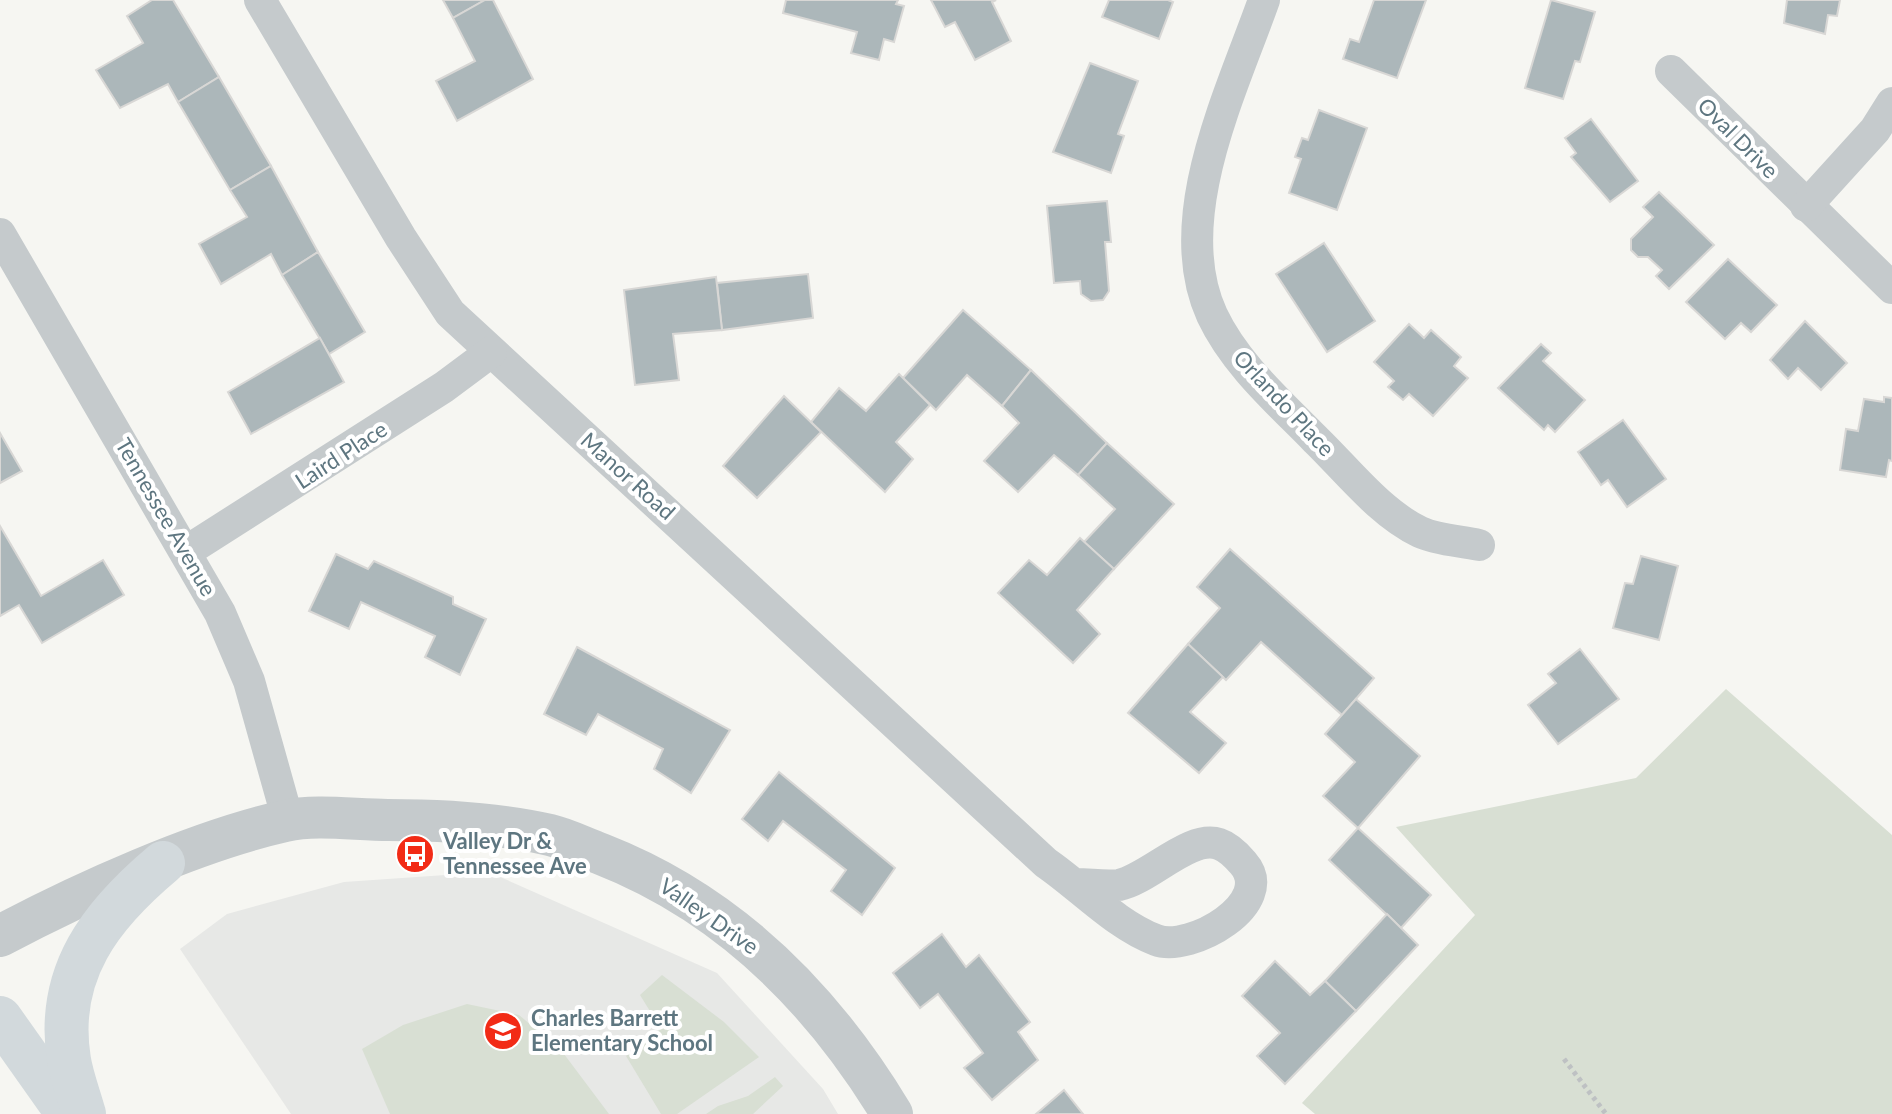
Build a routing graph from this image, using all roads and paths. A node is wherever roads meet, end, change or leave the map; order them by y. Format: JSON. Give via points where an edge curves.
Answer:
{"nodes":[{"id":1,"x":260,"y":0,"type":"edge"},
{"id":2,"x":1264,"y":0,"type":"edge"},
{"id":3,"x":1671,"y":71,"type":"dead end"},
{"id":4,"x":1892,"y":103,"type":"edge"},
{"id":5,"x":1806,"y":206,"type":"junction"},
{"id":6,"x":0,"y":234,"type":"edge"},
{"id":7,"x":1892,"y":288,"type":"edge"},
{"id":8,"x":491,"y":352,"type":"junction"},
{"id":9,"x":1479,"y":545,"type":"dead end"},
{"id":10,"x":187,"y":551,"type":"junction"},
{"id":11,"x":288,"y":820,"type":"junction"},
{"id":12,"x":163,"y":863,"type":"junction"},
{"id":13,"x":1077,"y":884,"type":"junction"},
{"id":14,"x":0,"y":936,"type":"edge"},
{"id":15,"x":0,"y":1018,"type":"edge"},
{"id":16,"x":1564,"y":1059,"type":"dead end"},
{"id":17,"x":68,"y":1114,"type":"edge"},
{"id":18,"x":84,"y":1114,"type":"edge"},
{"id":19,"x":892,"y":1114,"type":"edge"},
{"id":20,"x":1606,"y":1114,"type":"edge"}],
"edges":[{"from":1,"to":8,"type":"street","name":"Manor Road","via":[[450,313]]},
{"from":2,"to":9,"type":"street","name":"Orlando Place","via":[[1210,153],[1197,226],[1201,283],[1212,315],[1251,374],[1381,504],[1420,532]]},
{"from":3,"to":5,"type":"street","name":"Oval Drive"},
{"from":4,"to":5,"type":"street","via":[[1875,130]]},
{"from":5,"to":7,"type":"street","name":"Oval Drive"},
{"from":6,"to":10,"type":"street","name":"Tennessee Avenue"},
{"from":8,"to":10,"type":"street","name":"Laird Place"},
{"from":8,"to":13,"type":"street","name":"Manor Road","via":[[1046,863]]},
{"from":10,"to":11,"type":"street","name":"Tennessee Avenue","via":[[249,681]]},
{"from":11,"to":12,"type":"street","name":"Valley Drive"},
{"from":11,"to":19,"type":"street","name":"Valley Drive","via":[[476,823],[552,835],[664,882],[738,933],[813,1001],[860,1060]]},
{"from":12,"to":14,"type":"street","name":"Valley Drive"},
{"from":12,"to":18,"type":"main road","via":[[121,898],[92,937],[69,995],[69,1059]]},
{"from":13,"to":13,"type":"street","name":"Manor Road","via":[[1130,926],[1157,941],[1176,944],[1240,910],[1252,881],[1236,855],[1218,844],[1199,843],[1119,885]]},
{"from":15,"to":17,"type":"main road"},
{"from":16,"to":20,"type":"path"}]}
